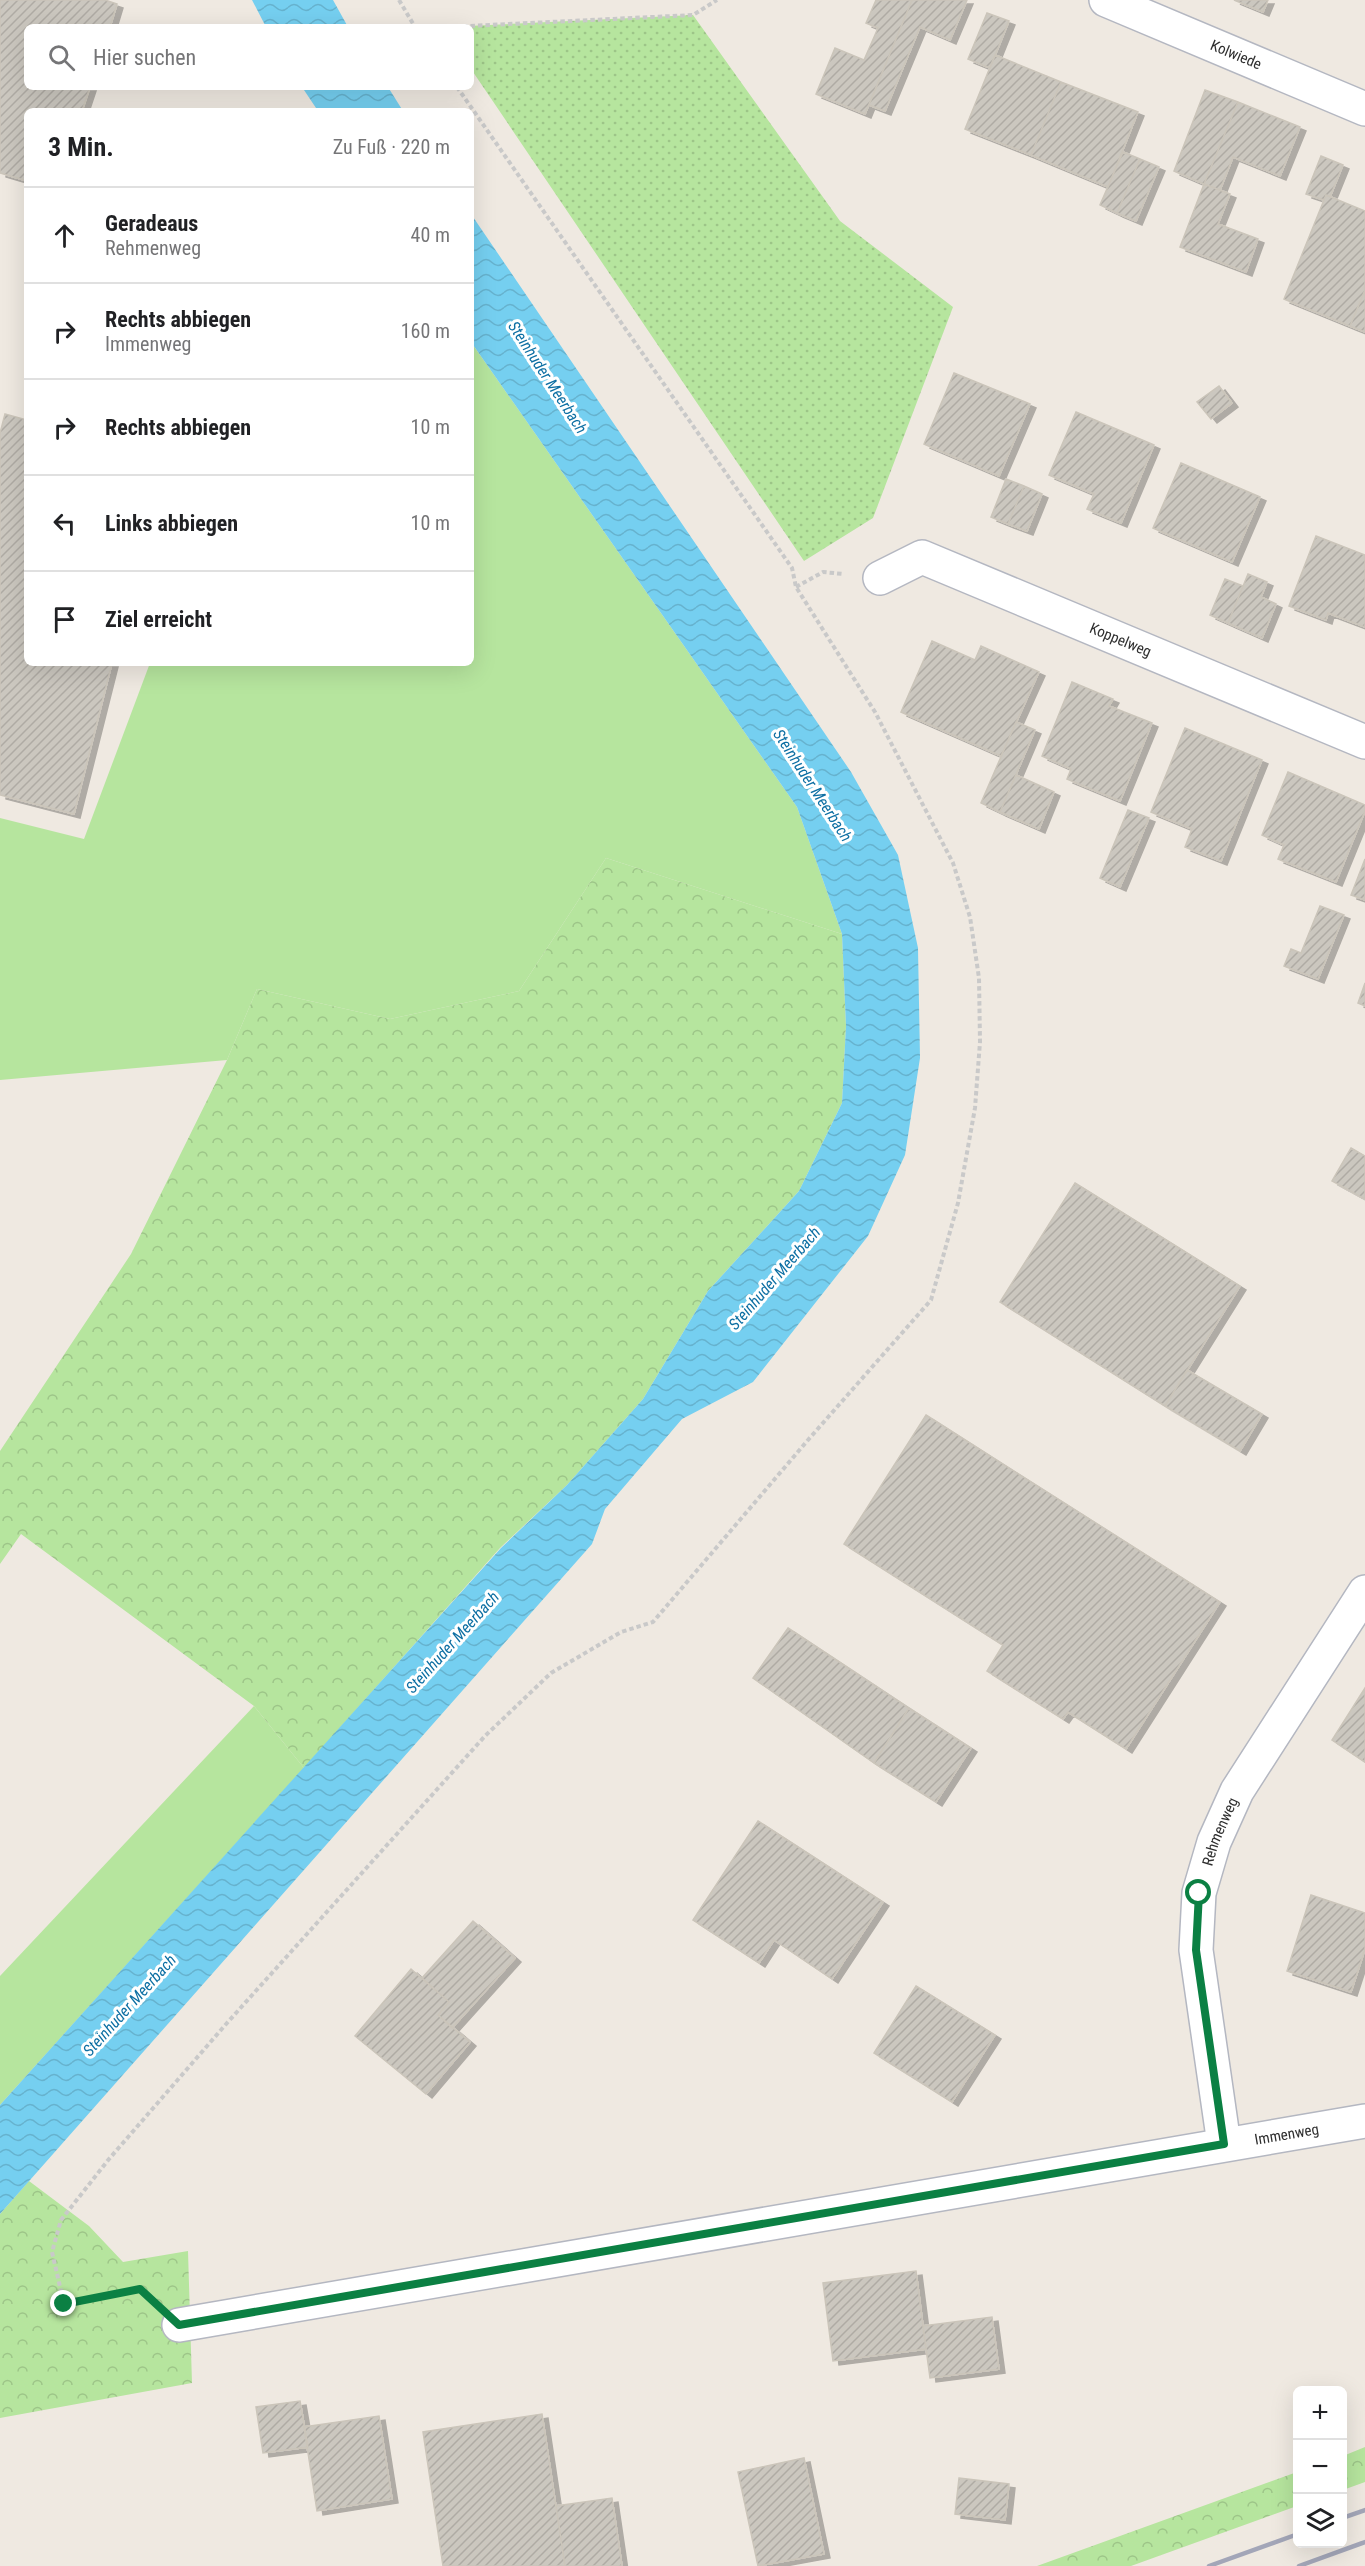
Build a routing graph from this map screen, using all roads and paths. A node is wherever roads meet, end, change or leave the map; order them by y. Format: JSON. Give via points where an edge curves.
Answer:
{"nodes":[{"id":1,"x":399,"y":0,"type":"edge"},
{"id":2,"x":717,"y":0,"type":"edge"},
{"id":3,"x":1106,"y":0,"type":"edge"},
{"id":4,"x":413,"y":24,"type":"edge"},
{"id":5,"x":474,"y":26,"type":"edge"},
{"id":6,"x":459,"y":90,"type":"edge"},
{"id":7,"x":472,"y":108,"type":"edge"},
{"id":8,"x":1365,"y":109,"type":"edge"},
{"id":9,"x":474,"y":111,"type":"edge"},
{"id":10,"x":880,"y":578,"type":"joint"},
{"id":11,"x":796,"y":587,"type":"junction"},
{"id":12,"x":1365,"y":742,"type":"edge"},
{"id":13,"x":1365,"y":1592,"type":"edge"},
{"id":14,"x":1365,"y":2121,"type":"edge"},
{"id":15,"x":1224,"y":2144,"type":"junction"},
{"id":16,"x":179,"y":2325,"type":"joint"}],
"edges":[{"from":1,"to":4,"type":"path"},
{"from":2,"to":5,"type":"path","via":[[693,15]]},
{"from":3,"to":8,"type":"street","name":"Kolwiede"},
{"from":6,"to":7,"type":"path"},
{"from":9,"to":11,"type":"path","via":[[792,568]]},
{"from":10,"to":11,"type":"path","via":[[824,572]]},
{"from":10,"to":12,"type":"street","name":"Koppelweg","via":[[922,556]]},
{"from":11,"to":16,"type":"path","via":[[876,712],[953,863],[970,917],[979,978],[975,1108],[958,1203],[931,1300],[653,1622],[621,1632],[551,1673],[485,1736],[227,2023],[61,2220],[52,2252],[64,2304],[140,2289]]},
{"from":13,"to":15,"type":"street","name":"Rehmenweg","via":[[1237,1791],[1214,1842],[1199,1893],[1196,1950]]},
{"from":14,"to":15,"type":"street","name":"Immenweg"},
{"from":15,"to":16,"type":"street","name":"Immenweg"}]}
